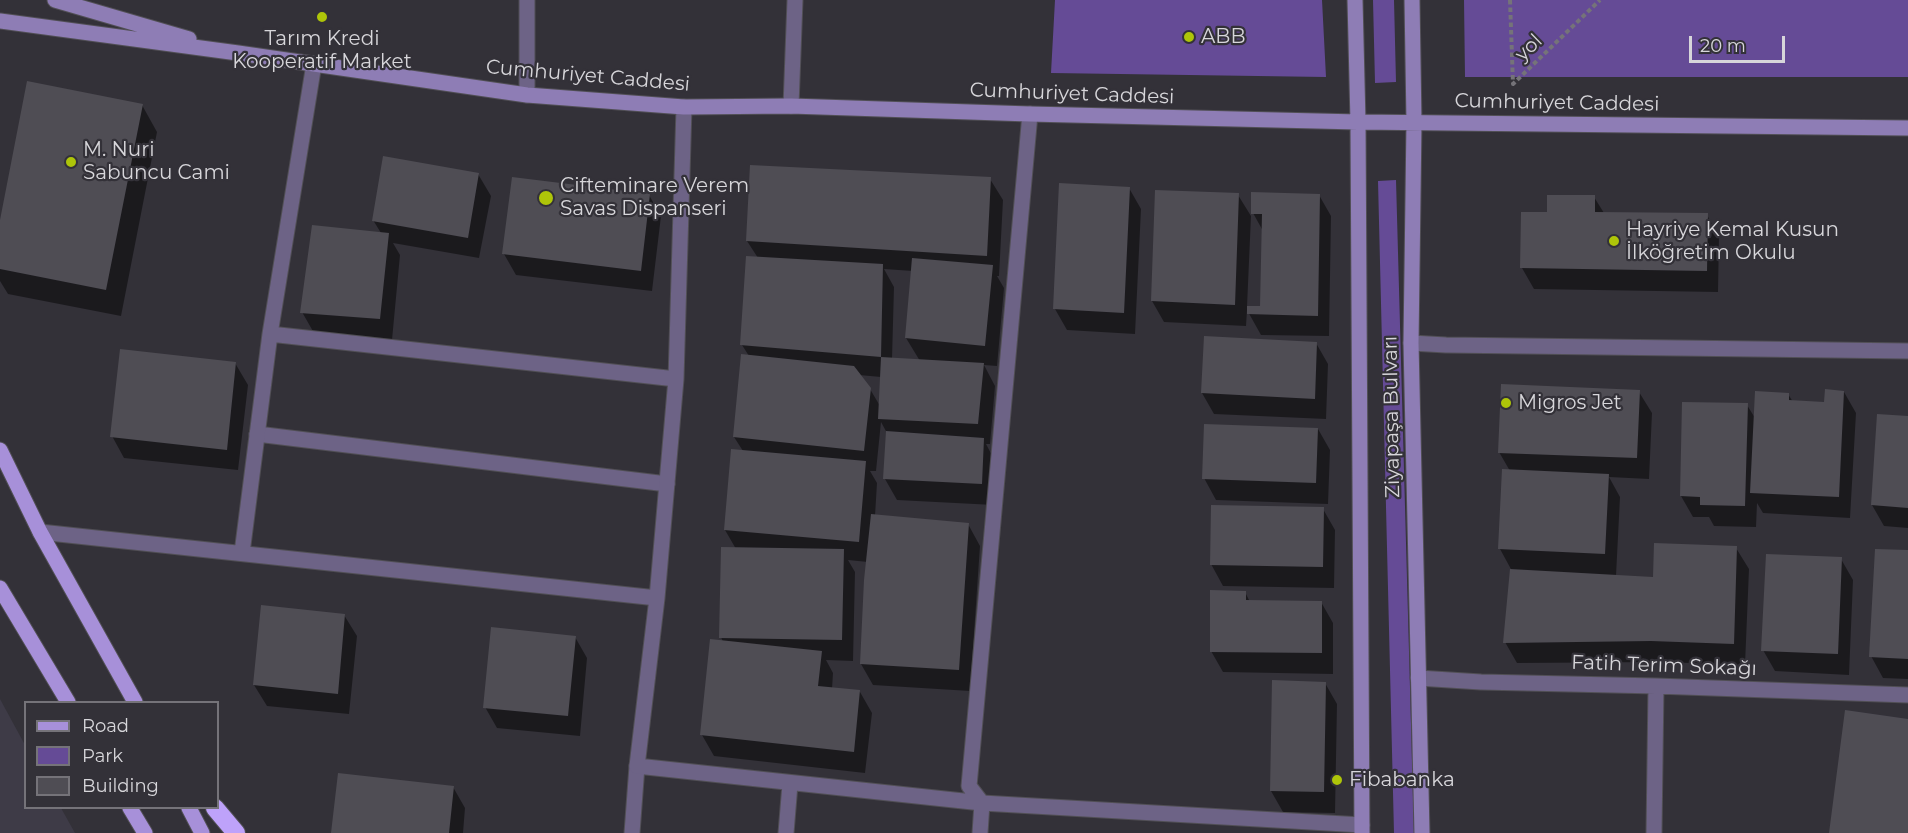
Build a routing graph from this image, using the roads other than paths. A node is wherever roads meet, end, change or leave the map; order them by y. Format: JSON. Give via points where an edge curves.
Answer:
{"nodes":[{"id":1,"x":55,"y":0,"type":"edge"},
{"id":2,"x":527,"y":0,"type":"edge"},
{"id":3,"x":795,"y":0,"type":"edge"},
{"id":4,"x":1356,"y":0,"type":"edge"},
{"id":5,"x":1412,"y":0,"type":"edge"},
{"id":6,"x":0,"y":21,"type":"edge"},
{"id":7,"x":238,"y":53,"type":"junction"},
{"id":8,"x":314,"y":64,"type":"junction"},
{"id":9,"x":527,"y":95,"type":"junction"},
{"id":10,"x":791,"y":106,"type":"junction"},
{"id":11,"x":684,"y":107,"type":"junction"},
{"id":12,"x":1030,"y":114,"type":"junction"},
{"id":13,"x":1358,"y":122,"type":"junction"},
{"id":14,"x":1414,"y":122,"type":"junction"},
{"id":15,"x":1908,"y":128,"type":"edge"},
{"id":16,"x":270,"y":334,"type":"junction"},
{"id":17,"x":1411,"y":343,"type":"junction"},
{"id":18,"x":1908,"y":351,"type":"edge"},
{"id":19,"x":676,"y":379,"type":"junction"},
{"id":20,"x":257,"y":434,"type":"junction"},
{"id":21,"x":0,"y":450,"type":"edge"},
{"id":22,"x":667,"y":484,"type":"junction"},
{"id":23,"x":40,"y":532,"type":"junction"},
{"id":24,"x":242,"y":553,"type":"junction"},
{"id":25,"x":0,"y":588,"type":"edge"},
{"id":26,"x":657,"y":598,"type":"junction"},
{"id":27,"x":1418,"y":678,"type":"junction"},
{"id":28,"x":1656,"y":686,"type":"junction"},
{"id":29,"x":1908,"y":695,"type":"edge"},
{"id":30,"x":67,"y":701,"type":"edge"},
{"id":31,"x":134,"y":701,"type":"edge"},
{"id":32,"x":638,"y":766,"type":"junction"},
{"id":33,"x":790,"y":784,"type":"junction"},
{"id":34,"x":982,"y":803,"type":"junction"},
{"id":35,"x":131,"y":809,"type":"edge"},
{"id":36,"x":190,"y":809,"type":"edge"},
{"id":37,"x":217,"y":809,"type":"edge"},
{"id":38,"x":1362,"y":829,"type":"edge"},
{"id":39,"x":145,"y":833,"type":"edge"},
{"id":40,"x":202,"y":833,"type":"edge"},
{"id":41,"x":236,"y":833,"type":"edge"},
{"id":42,"x":632,"y":833,"type":"edge"},
{"id":43,"x":786,"y":833,"type":"edge"},
{"id":44,"x":980,"y":833,"type":"edge"},
{"id":45,"x":1422,"y":833,"type":"edge"},
{"id":46,"x":1654,"y":833,"type":"edge"}],
"edges":[{"from":1,"to":7,"type":"main road","name":"Cumhuriyet Caddesi"},
{"from":2,"to":9,"type":"street"},
{"from":3,"to":10,"type":"street"},
{"from":4,"to":13,"type":"main road","name":"Ziyapaşa Bulvarı"},
{"from":5,"to":14,"type":"main road","name":"Ziyapaşa Bulvarı"},
{"from":6,"to":7,"type":"main road","name":"Cumhuriyet Caddesi"},
{"from":7,"to":8,"type":"main road","name":"Cumhuriyet Caddesi"},
{"from":8,"to":9,"type":"main road","name":"Cumhuriyet Caddesi"},
{"from":8,"to":16,"type":"street"},
{"from":9,"to":11,"type":"main road","name":"Cumhuriyet Caddesi"},
{"from":10,"to":11,"type":"main road","name":"Cumhuriyet Caddesi"},
{"from":10,"to":12,"type":"main road","name":"Cumhuriyet Caddesi"},
{"from":11,"to":19,"type":"street"},
{"from":12,"to":13,"type":"main road","name":"Cumhuriyet Caddesi"},
{"from":12,"to":34,"type":"street","via":[[969,786]]},
{"from":13,"to":14,"type":"main road","name":"Cumhuriyet Caddesi"},
{"from":13,"to":38,"type":"main road","name":"Ziyapaşa Bulvarı"},
{"from":14,"to":15,"type":"main road","name":"Cumhuriyet Caddesi"},
{"from":14,"to":17,"type":"main road","name":"Ziyapaşa Bulvarı"},
{"from":16,"to":19,"type":"street"},
{"from":16,"to":20,"type":"street"},
{"from":17,"to":18,"type":"street"},
{"from":17,"to":27,"type":"main road","name":"Ziyapaşa Bulvarı"},
{"from":19,"to":22,"type":"street"},
{"from":20,"to":22,"type":"street"},
{"from":20,"to":24,"type":"street"},
{"from":21,"to":23,"type":"main road"},
{"from":22,"to":26,"type":"street"},
{"from":23,"to":24,"type":"street"},
{"from":23,"to":31,"type":"main road"},
{"from":24,"to":26,"type":"street"},
{"from":25,"to":30,"type":"main road"},
{"from":26,"to":32,"type":"street"},
{"from":27,"to":28,"type":"street","name":"Fatih Terim Sokağı"},
{"from":27,"to":45,"type":"main road","name":"Ziyapaşa Bulvarı"},
{"from":28,"to":29,"type":"street","name":"Fatih Terim Sokağı"},
{"from":28,"to":46,"type":"street"},
{"from":32,"to":33,"type":"street"},
{"from":32,"to":42,"type":"street"},
{"from":33,"to":34,"type":"street"},
{"from":33,"to":43,"type":"street"},
{"from":34,"to":38,"type":"street"},
{"from":34,"to":44,"type":"street"},
{"from":35,"to":39,"type":"main road"},
{"from":36,"to":40,"type":"main road"},
{"from":37,"to":41,"type":"highway"}]}
